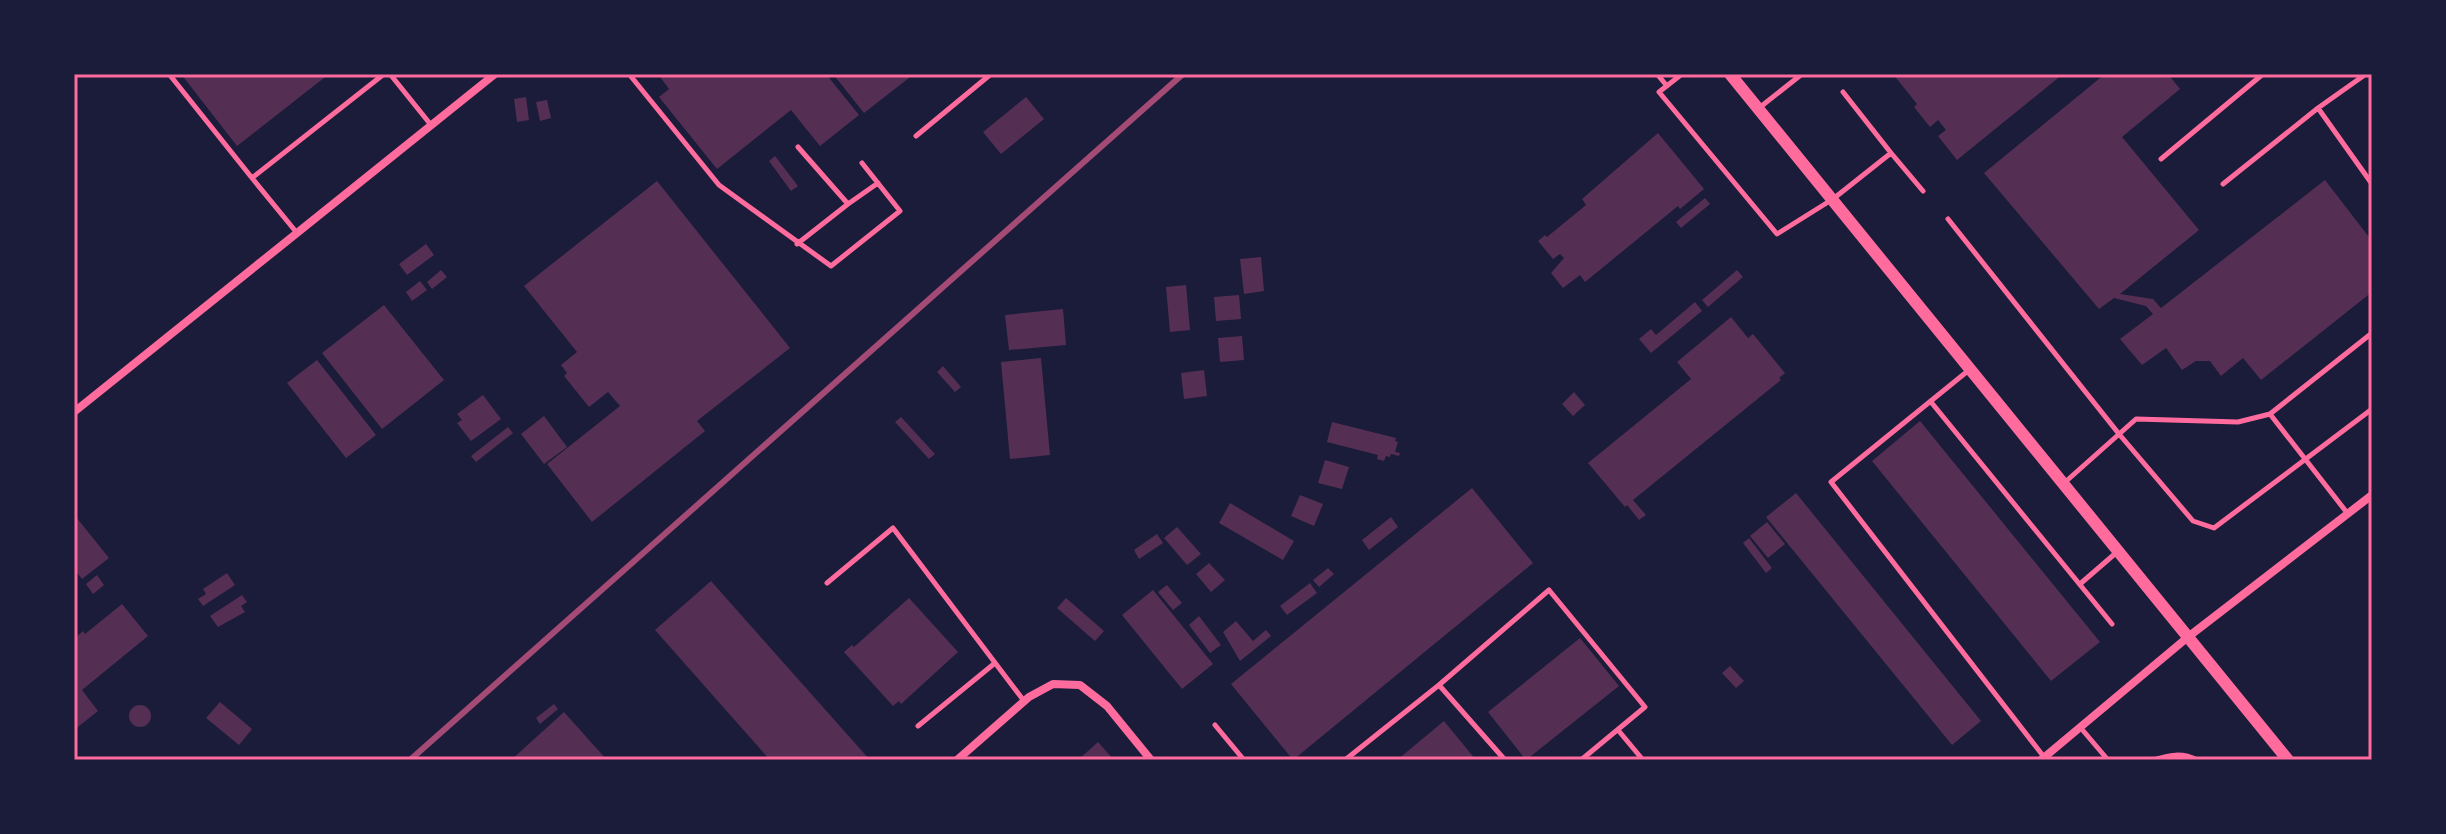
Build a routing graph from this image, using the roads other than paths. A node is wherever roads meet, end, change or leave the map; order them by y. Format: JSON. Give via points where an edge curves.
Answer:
{"nodes":[{"id":1,"x":169,"y":74,"type":"edge"},
{"id":2,"x":384,"y":74,"type":"edge"},
{"id":3,"x":390,"y":74,"type":"edge"},
{"id":4,"x":495,"y":74,"type":"edge"},
{"id":5,"x":629,"y":74,"type":"edge"},
{"id":6,"x":991,"y":74,"type":"edge"},
{"id":7,"x":1657,"y":74,"type":"edge"},
{"id":8,"x":1682,"y":74,"type":"edge"},
{"id":9,"x":1730,"y":74,"type":"edge"},
{"id":10,"x":1802,"y":74,"type":"edge"},
{"id":11,"x":2263,"y":74,"type":"edge"},
{"id":12,"x":2366,"y":74,"type":"edge"},
{"id":13,"x":1667,"y":86,"type":"junction"},
{"id":14,"x":1843,"y":92,"type":"dead end"},
{"id":15,"x":2318,"y":108,"type":"junction"},
{"id":16,"x":1758,"y":109,"type":"junction"},
{"id":17,"x":431,"y":125,"type":"junction"},
{"id":18,"x":916,"y":136,"type":"dead end"},
{"id":19,"x":798,"y":147,"type":"dead end"},
{"id":20,"x":1891,"y":153,"type":"junction"},
{"id":21,"x":2161,"y":159,"type":"dead end"},
{"id":22,"x":862,"y":163,"type":"dead end"},
{"id":23,"x":252,"y":178,"type":"junction"},
{"id":24,"x":878,"y":183,"type":"junction"},
{"id":25,"x":2223,"y":184,"type":"dead end"},
{"id":26,"x":2372,"y":184,"type":"edge"},
{"id":27,"x":1923,"y":191,"type":"dead end"},
{"id":28,"x":1833,"y":199,"type":"junction"},
{"id":29,"x":848,"y":204,"type":"junction"},
{"id":30,"x":1948,"y":219,"type":"dead end"},
{"id":31,"x":297,"y":233,"type":"junction"},
{"id":32,"x":797,"y":244,"type":"junction"},
{"id":33,"x":2372,"y":333,"type":"edge"},
{"id":34,"x":1970,"y":369,"type":"junction"},
{"id":35,"x":1931,"y":402,"type":"junction"},
{"id":36,"x":2372,"y":409,"type":"edge"},
{"id":37,"x":74,"y":412,"type":"edge"},
{"id":38,"x":2270,"y":414,"type":"junction"},
{"id":39,"x":2119,"y":434,"type":"junction"},
{"id":40,"x":2306,"y":461,"type":"junction"},
{"id":41,"x":2063,"y":484,"type":"junction"},
{"id":42,"x":2372,"y":495,"type":"edge"},
{"id":43,"x":2348,"y":514,"type":"junction"},
{"id":44,"x":2118,"y":552,"type":"junction"},
{"id":45,"x":827,"y":583,"type":"dead end"},
{"id":46,"x":2080,"y":584,"type":"junction"},
{"id":47,"x":2112,"y":624,"type":"dead end"},
{"id":48,"x":2188,"y":637,"type":"junction"},
{"id":49,"x":995,"y":663,"type":"junction"},
{"id":50,"x":1439,"y":685,"type":"junction"},
{"id":51,"x":1024,"y":701,"type":"junction"},
{"id":52,"x":1215,"y":725,"type":"dead end"},
{"id":53,"x":918,"y":726,"type":"dead end"},
{"id":54,"x":2080,"y":727,"type":"junction"},
{"id":55,"x":1618,"y":730,"type":"junction"},
{"id":56,"x":2042,"y":759,"type":"edge"},
{"id":57,"x":957,"y":760,"type":"edge"},
{"id":58,"x":1151,"y":760,"type":"edge"},
{"id":59,"x":1244,"y":760,"type":"edge"},
{"id":60,"x":1345,"y":760,"type":"edge"},
{"id":61,"x":1505,"y":760,"type":"edge"},
{"id":62,"x":1581,"y":760,"type":"edge"},
{"id":63,"x":1643,"y":760,"type":"edge"},
{"id":64,"x":2108,"y":760,"type":"edge"},
{"id":65,"x":2153,"y":760,"type":"edge"},
{"id":66,"x":2197,"y":760,"type":"edge"},
{"id":67,"x":2288,"y":760,"type":"edge"}],
"edges":[{"from":1,"to":23,"type":"lane"},
{"from":2,"to":23,"type":"lane"},
{"from":3,"to":17,"type":"lane"},
{"from":4,"to":17,"type":"street"},
{"from":5,"to":32,"type":"lane","via":[[719,185]]},
{"from":6,"to":18,"type":"lane"},
{"from":7,"to":13,"type":"lane"},
{"from":8,"to":13,"type":"lane"},
{"from":9,"to":16,"type":"street"},
{"from":10,"to":16,"type":"lane"},
{"from":11,"to":21,"type":"lane"},
{"from":12,"to":15,"type":"lane"},
{"from":13,"to":28,"type":"lane","via":[[1659,92],[1777,234]]},
{"from":14,"to":20,"type":"lane"},
{"from":15,"to":25,"type":"lane"},
{"from":15,"to":26,"type":"lane"},
{"from":16,"to":28,"type":"street"},
{"from":17,"to":31,"type":"street"},
{"from":19,"to":29,"type":"lane"},
{"from":20,"to":27,"type":"lane"},
{"from":20,"to":28,"type":"lane"},
{"from":22,"to":24,"type":"lane"},
{"from":23,"to":31,"type":"lane"},
{"from":24,"to":29,"type":"lane"},
{"from":24,"to":32,"type":"lane","via":[[900,211],[831,266]]},
{"from":28,"to":34,"type":"street"},
{"from":29,"to":32,"type":"lane"},
{"from":30,"to":39,"type":"lane"},
{"from":31,"to":37,"type":"street"},
{"from":33,"to":38,"type":"lane"},
{"from":34,"to":35,"type":"lane"},
{"from":34,"to":41,"type":"street"},
{"from":35,"to":46,"type":"lane"},
{"from":35,"to":56,"type":"lane","via":[[1831,482]]},
{"from":36,"to":40,"type":"lane"},
{"from":38,"to":39,"type":"lane","via":[[2238,422],[2136,419]]},
{"from":38,"to":40,"type":"lane"},
{"from":39,"to":40,"type":"lane","via":[[2193,521],[2214,528]]},
{"from":39,"to":41,"type":"lane"},
{"from":40,"to":43,"type":"lane"},
{"from":41,"to":44,"type":"street"},
{"from":42,"to":43,"type":"street"},
{"from":43,"to":48,"type":"street"},
{"from":44,"to":46,"type":"lane"},
{"from":44,"to":48,"type":"street"},
{"from":45,"to":49,"type":"lane","via":[[893,528]]},
{"from":46,"to":47,"type":"lane"},
{"from":48,"to":54,"type":"street"},
{"from":48,"to":67,"type":"street"},
{"from":49,"to":51,"type":"lane"},
{"from":49,"to":53,"type":"lane"},
{"from":50,"to":55,"type":"lane","via":[[1549,590],[1645,707]]},
{"from":50,"to":60,"type":"lane"},
{"from":50,"to":61,"type":"lane"},
{"from":51,"to":57,"type":"street"},
{"from":51,"to":58,"type":"street","via":[[1053,684],[1080,685],[1107,706]]},
{"from":52,"to":59,"type":"lane"},
{"from":54,"to":56,"type":"street"},
{"from":54,"to":64,"type":"lane"},
{"from":55,"to":62,"type":"lane"},
{"from":55,"to":63,"type":"lane"},
{"from":65,"to":66,"type":"lane","via":[[2186,755]]}]}
